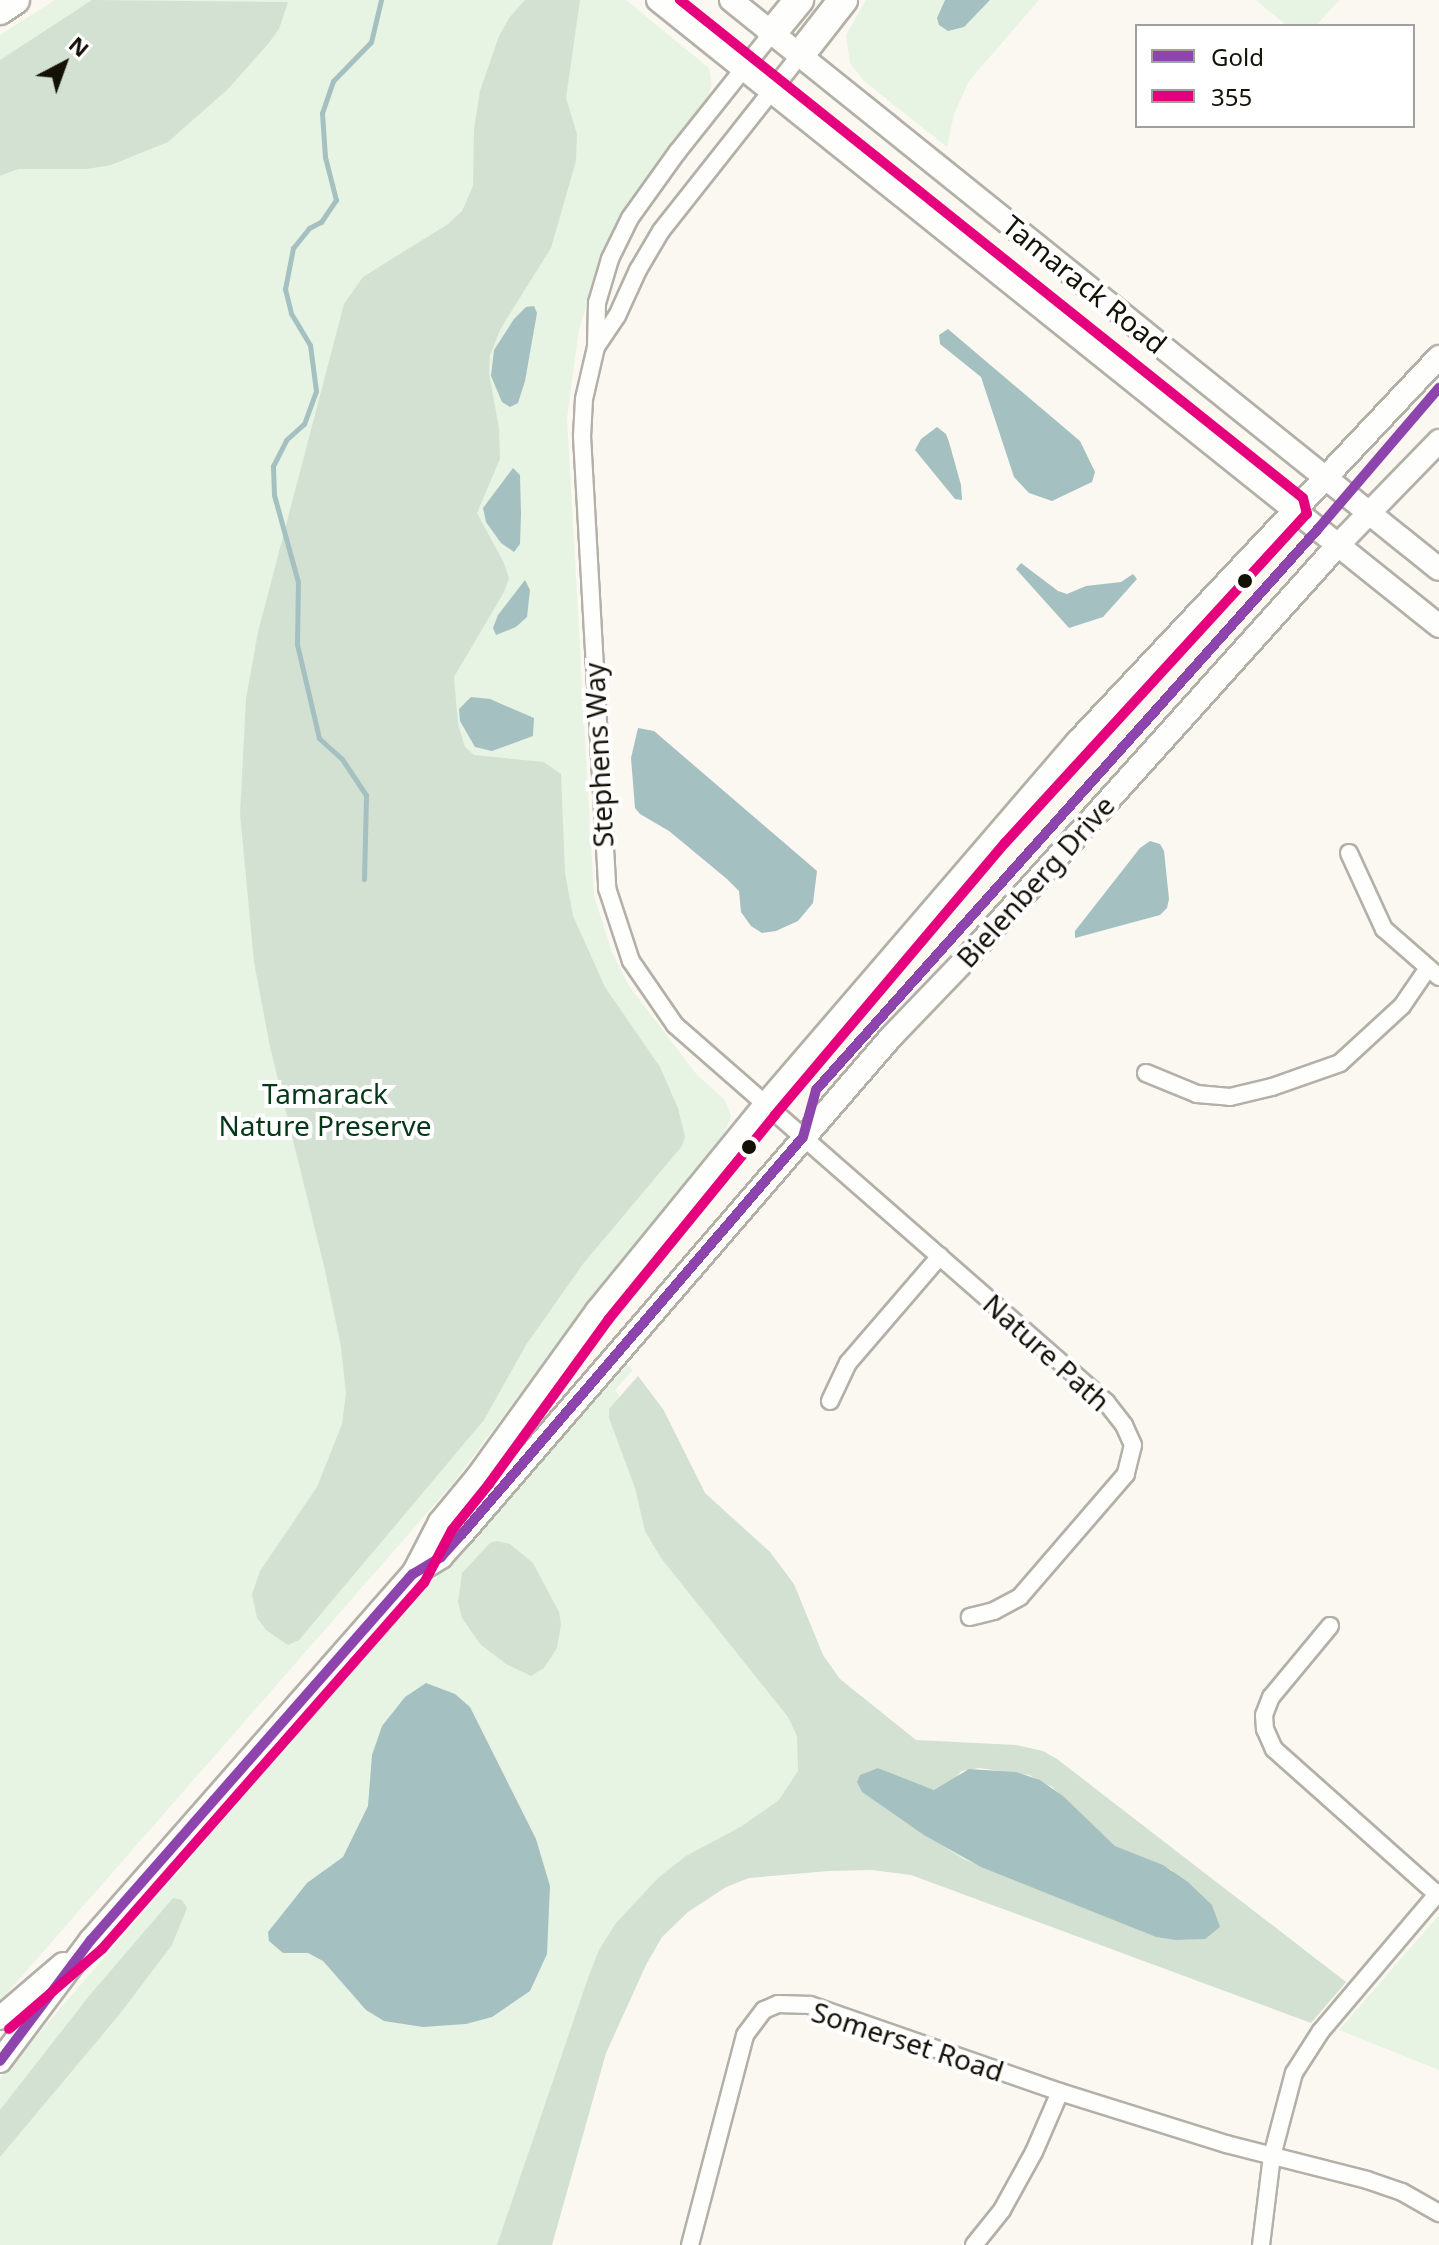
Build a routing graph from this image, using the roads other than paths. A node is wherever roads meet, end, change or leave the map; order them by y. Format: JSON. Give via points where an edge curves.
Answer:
{"nodes":[{"id":1,"x":15,"y":0,"type":"edge"},
{"id":2,"x":658,"y":0,"type":"edge"},
{"id":3,"x":731,"y":0,"type":"edge"},
{"id":4,"x":799,"y":0,"type":"edge"},
{"id":5,"x":843,"y":0,"type":"edge"},
{"id":6,"x":0,"y":10,"type":"edge"},
{"id":7,"x":772,"y":33,"type":"junction"},
{"id":8,"x":800,"y":55,"type":"junction"},
{"id":9,"x":743,"y":68,"type":"junction"},
{"id":10,"x":771,"y":90,"type":"junction"},
{"id":11,"x":596,"y":347,"type":"junction"},
{"id":12,"x":1439,"y":357,"type":"edge"},
{"id":13,"x":1439,"y":441,"type":"edge"},
{"id":14,"x":1326,"y":476,"type":"junction"},
{"id":15,"x":1294,"y":509,"type":"junction"},
{"id":16,"x":1371,"y":512,"type":"junction"},
{"id":17,"x":1338,"y":545,"type":"junction"},
{"id":18,"x":1439,"y":569,"type":"edge"},
{"id":19,"x":1439,"y":626,"type":"edge"},
{"id":20,"x":1349,"y":853,"type":"dead end"},
{"id":21,"x":1434,"y":972,"type":"edge"},
{"id":22,"x":1146,"y":1073,"type":"dead end"},
{"id":23,"x":764,"y":1106,"type":"junction"},
{"id":24,"x":803,"y":1137,"type":"junction"},
{"id":25,"x":940,"y":1256,"type":"junction"},
{"id":26,"x":830,"y":1401,"type":"dead end"},
{"id":27,"x":413,"y":1574,"type":"junction"},
{"id":28,"x":970,"y":1617,"type":"dead end"},
{"id":29,"x":1330,"y":1626,"type":"dead end"},
{"id":30,"x":1438,"y":1893,"type":"edge"},
{"id":31,"x":91,"y":1940,"type":"junction"},
{"id":32,"x":0,"y":2018,"type":"edge"},
{"id":33,"x":0,"y":2061,"type":"edge"},
{"id":34,"x":1060,"y":2092,"type":"junction"},
{"id":35,"x":1272,"y":2156,"type":"junction"},
{"id":36,"x":1439,"y":2213,"type":"edge"},
{"id":37,"x":690,"y":2245,"type":"edge"},
{"id":38,"x":974,"y":2245,"type":"edge"},
{"id":39,"x":1261,"y":2245,"type":"edge"}],
"edges":[{"from":1,"to":6,"type":"highway"},
{"from":2,"to":9,"type":"street","name":"Tamarack Road"},
{"from":3,"to":7,"type":"street","name":"Tamarack Road"},
{"from":4,"to":7,"type":"highway"},
{"from":5,"to":8,"type":"highway"},
{"from":7,"to":8,"type":"street","name":"Tamarack Road"},
{"from":7,"to":9,"type":"street","name":"Stephens Way"},
{"from":8,"to":10,"type":"street","name":"Stephens Way"},
{"from":8,"to":14,"type":"street","name":"Tamarack Road"},
{"from":9,"to":10,"type":"street","name":"Tamarack Road"},
{"from":9,"to":11,"type":"street","name":"Stephens Way","via":[[630,218],[597,303]]},
{"from":10,"to":11,"type":"street","name":"Stephens Way","via":[[661,231]]},
{"from":10,"to":15,"type":"street","name":"Tamarack Road"},
{"from":11,"to":23,"type":"street","name":"Stephens Way","via":[[582,436],[601,827],[611,909],[631,961],[659,1005],[689,1040]]},
{"from":12,"to":14,"type":"street","name":"Bielenberg Drive"},
{"from":13,"to":16,"type":"street","name":"Bielenberg Drive"},
{"from":14,"to":15,"type":"street","name":"Bielenberg Drive"},
{"from":14,"to":16,"type":"street","name":"Tamarack Road"},
{"from":15,"to":17,"type":"street","name":"Tamarack Road"},
{"from":15,"to":23,"type":"street","name":"Bielenberg Drive","via":[[1005,822]]},
{"from":16,"to":17,"type":"street","name":"Bielenberg Drive"},
{"from":16,"to":18,"type":"street","name":"Tamarack Road"},
{"from":17,"to":19,"type":"street","name":"Tamarack Road"},
{"from":17,"to":24,"type":"street","name":"Bielenberg Drive"},
{"from":20,"to":21,"type":"street","via":[[1384,929]]},
{"from":21,"to":22,"type":"street","via":[[1340,1063],[1272,1087],[1230,1097],[1197,1094]]},
{"from":23,"to":24,"type":"street","name":"Nature Path"},
{"from":23,"to":27,"type":"street","name":"Bielenberg Drive","via":[[597,1311],[440,1522]]},
{"from":24,"to":25,"type":"street","name":"Nature Path"},
{"from":24,"to":27,"type":"street","name":"Bielenberg Drive","via":[[462,1534],[441,1557]]},
{"from":25,"to":26,"type":"street","via":[[848,1363]]},
{"from":25,"to":28,"type":"street","name":"Nature Path","via":[[1106,1402],[1133,1445],[1126,1474],[1020,1597]]},
{"from":27,"to":31,"type":"street","name":"Bielenberg Drive"},
{"from":29,"to":30,"type":"street","via":[[1271,1697],[1265,1729],[1274,1749]]},
{"from":30,"to":35,"type":"street","via":[[1321,2031],[1294,2073]]},
{"from":31,"to":32,"type":"street","name":"Bielenberg Drive"},
{"from":31,"to":33,"type":"street","name":"Bielenberg Drive"},
{"from":34,"to":35,"type":"street","name":"Somerset Road"},
{"from":34,"to":37,"type":"street","name":"Somerset Road","via":[[810,2005],[778,2004],[758,2016],[745,2035]]},
{"from":34,"to":38,"type":"street","via":[[1034,2152]]},
{"from":35,"to":36,"type":"street","name":"Somerset Road","via":[[1367,2180]]},
{"from":35,"to":39,"type":"street"}]}
